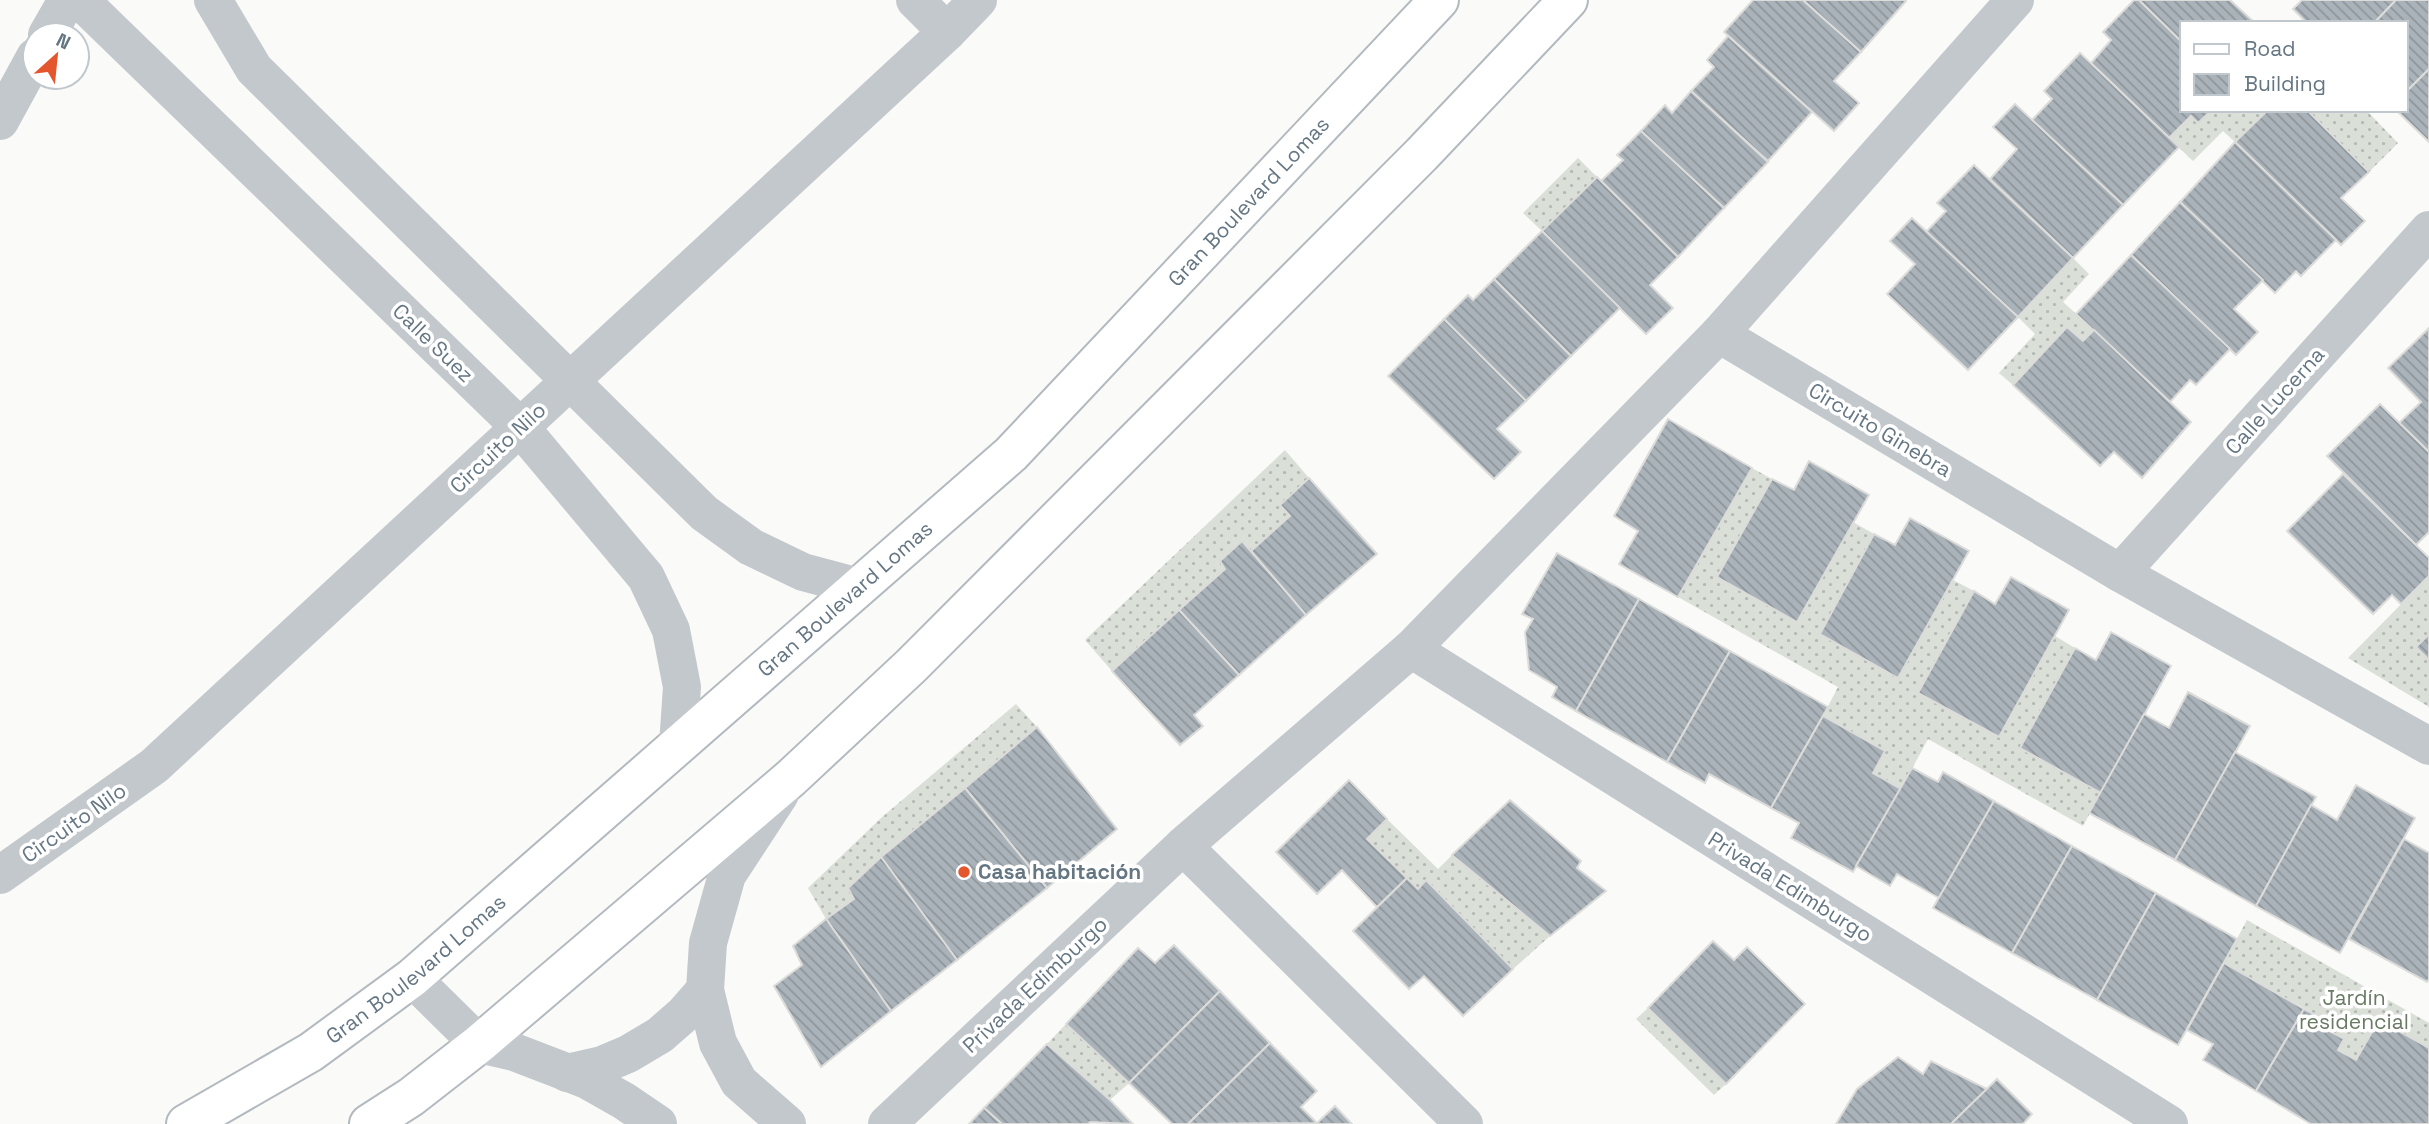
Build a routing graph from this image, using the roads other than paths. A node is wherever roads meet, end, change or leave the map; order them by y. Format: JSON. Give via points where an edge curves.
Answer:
{"nodes":[{"id":1,"x":66,"y":0,"type":"edge"},
{"id":2,"x":80,"y":0,"type":"edge"},
{"id":3,"x":213,"y":0,"type":"edge"},
{"id":4,"x":915,"y":0,"type":"edge"},
{"id":5,"x":978,"y":0,"type":"edge"},
{"id":6,"x":1439,"y":0,"type":"edge"},
{"id":7,"x":1568,"y":0,"type":"edge"},
{"id":8,"x":2015,"y":0,"type":"edge"},
{"id":9,"x":55,"y":21,"type":"edge"},
{"id":10,"x":947,"y":32,"type":"junction"},
{"id":11,"x":21,"y":83,"type":"edge"},
{"id":12,"x":0,"y":121,"type":"edge"},
{"id":13,"x":2429,"y":230,"type":"edge"},
{"id":14,"x":1719,"y":334,"type":"junction"},
{"id":15,"x":570,"y":381,"type":"junction"},
{"id":16,"x":520,"y":427,"type":"junction"},
{"id":17,"x":2120,"y":573,"type":"junction"},
{"id":18,"x":859,"y":587,"type":"junction"},
{"id":19,"x":1411,"y":649,"type":"junction"},
{"id":20,"x":678,"y":745,"type":"junction"},
{"id":21,"x":2429,"y":747,"type":"edge"},
{"id":22,"x":791,"y":778,"type":"junction"},
{"id":23,"x":1183,"y":846,"type":"junction"},
{"id":24,"x":0,"y":875,"type":"edge"},
{"id":25,"x":412,"y":978,"type":"junction"},
{"id":26,"x":705,"y":990,"type":"junction"},
{"id":27,"x":479,"y":1044,"type":"junction"},
{"id":28,"x":567,"y":1073,"type":"junction"},
{"id":29,"x":186,"y":1124,"type":"edge"},
{"id":30,"x":369,"y":1124,"type":"edge"},
{"id":31,"x":658,"y":1124,"type":"edge"},
{"id":32,"x":787,"y":1124,"type":"edge"},
{"id":33,"x":887,"y":1124,"type":"edge"},
{"id":34,"x":1464,"y":1124,"type":"edge"},
{"id":35,"x":2169,"y":1124,"type":"edge"}],
"edges":[{"from":1,"to":9,"type":"street"},
{"from":2,"to":16,"type":"street","name":"Calle Suez"},
{"from":3,"to":15,"type":"street","via":[[254,69]]},
{"from":4,"to":10,"type":"street"},
{"from":5,"to":10,"type":"street","name":"Circuito Nilo"},
{"from":6,"to":18,"type":"main road","name":"Gran Boulevard Lomas","via":[[1011,454]]},
{"from":7,"to":22,"type":"main road","via":[[1412,164],[911,666]]},
{"from":8,"to":14,"type":"street"},
{"from":10,"to":15,"type":"street","name":"Circuito Nilo"},
{"from":11,"to":12,"type":"street"},
{"from":13,"to":17,"type":"street","name":"Calle Lucerna"},
{"from":14,"to":17,"type":"street","name":"Circuito Ginebra"},
{"from":14,"to":19,"type":"street","name":"Privada Edimburgo"},
{"from":15,"to":16,"type":"street","name":"Circuito Nilo"},
{"from":15,"to":18,"type":"street","via":[[704,513],[751,547],[803,572]]},
{"from":16,"to":20,"type":"street","name":"Calle Suez","via":[[646,577],[671,630],[676,653],[682,687]]},
{"from":16,"to":24,"type":"street","name":"Circuito Nilo","via":[[154,766]]},
{"from":17,"to":21,"type":"street","name":"Circuito Ginebra"},
{"from":18,"to":20,"type":"main road","name":"Gran Boulevard Lomas"},
{"from":19,"to":23,"type":"street","name":"Privada Edimburgo"},
{"from":19,"to":35,"type":"street","name":"Privada Edimburgo"},
{"from":20,"to":25,"type":"main road","name":"Gran Boulevard Lomas"},
{"from":22,"to":26,"type":"street","via":[[727,875],[708,943]]},
{"from":22,"to":27,"type":"main road"},
{"from":23,"to":33,"type":"street","name":"Privada Edimburgo"},
{"from":23,"to":34,"type":"street"},
{"from":25,"to":27,"type":"street"},
{"from":25,"to":29,"type":"main road","name":"Gran Boulevard Lomas","via":[[311,1052]]},
{"from":26,"to":28,"type":"street","via":[[660,1035],[602,1065]]},
{"from":26,"to":32,"type":"street","via":[[718,1043],[739,1082]]},
{"from":27,"to":28,"type":"street"},
{"from":27,"to":30,"type":"main road"},
{"from":28,"to":31,"type":"street","via":[[587,1080]]}]}
